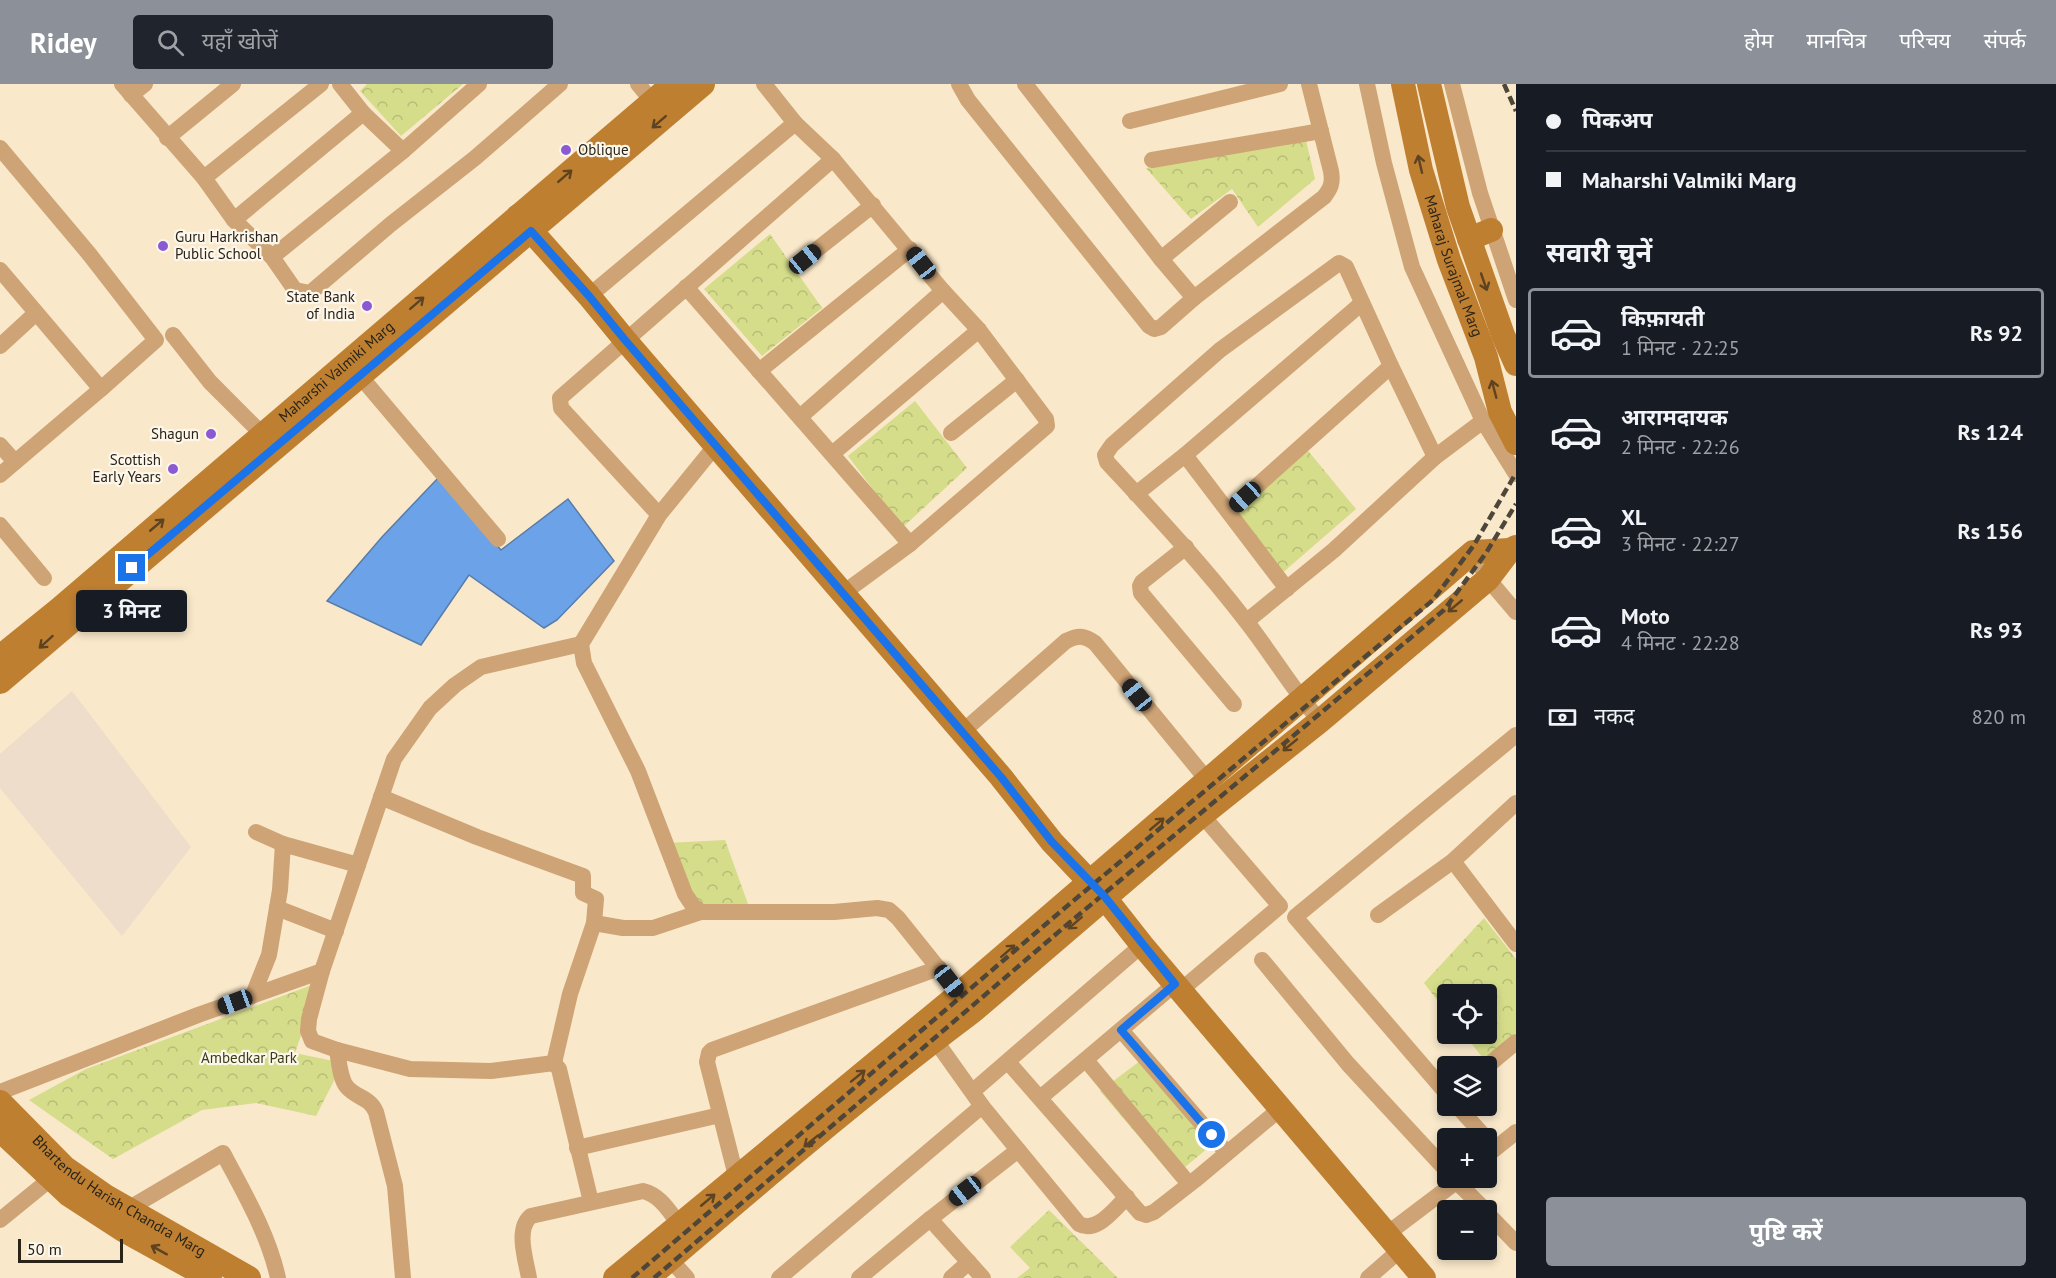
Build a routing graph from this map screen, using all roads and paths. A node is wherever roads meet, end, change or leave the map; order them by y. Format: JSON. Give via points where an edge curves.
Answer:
{"nodes":[{"id":1,"x":145,"y":84,"type":"edge"},
{"id":2,"x":232,"y":84,"type":"edge"},
{"id":3,"x":321,"y":84,"type":"edge"},
{"id":4,"x":340,"y":84,"type":"edge"},
{"id":5,"x":478,"y":84,"type":"edge"},
{"id":6,"x":560,"y":84,"type":"edge"},
{"id":7,"x":673,"y":84,"type":"edge"},
{"id":8,"x":703,"y":84,"type":"edge"},
{"id":9,"x":764,"y":84,"type":"edge"},
{"id":10,"x":963,"y":84,"type":"edge"},
{"id":11,"x":1025,"y":84,"type":"edge"},
{"id":12,"x":1280,"y":84,"type":"edge"},
{"id":13,"x":1308,"y":84,"type":"edge"},
{"id":14,"x":1367,"y":84,"type":"edge"},
{"id":15,"x":1403,"y":84,"type":"edge"},
{"id":16,"x":1429,"y":84,"type":"edge"},
{"id":17,"x":1452,"y":84,"type":"edge"},
{"id":18,"x":127,"y":90,"type":"edge"},
{"id":19,"x":645,"y":93,"type":"edge"},
{"id":20,"x":363,"y":113,"type":"junction"},
{"id":21,"x":1130,"y":120,"type":"dead end"},
{"id":22,"x":795,"y":123,"type":"junction"},
{"id":23,"x":1321,"y":131,"type":"junction"},
{"id":24,"x":168,"y":138,"type":"junction"},
{"id":25,"x":0,"y":148,"type":"edge"},
{"id":26,"x":404,"y":151,"type":"junction"},
{"id":27,"x":833,"y":159,"type":"junction"},
{"id":28,"x":1152,"y":160,"type":"dead end"},
{"id":29,"x":204,"y":178,"type":"junction"},
{"id":30,"x":1230,"y":202,"type":"dead end"},
{"id":31,"x":873,"y":205,"type":"junction"},
{"id":32,"x":234,"y":220,"type":"junction"},
{"id":33,"x":524,"y":224,"type":"junction"},
{"id":34,"x":1491,"y":230,"type":"junction"},
{"id":35,"x":1469,"y":239,"type":"junction"},
{"id":36,"x":910,"y":249,"type":"junction"},
{"id":37,"x":272,"y":257,"type":"junction"},
{"id":38,"x":805,"y":259,"type":"dead end"},
{"id":39,"x":1161,"y":259,"type":"junction"},
{"id":40,"x":0,"y":270,"type":"edge"},
{"id":41,"x":686,"y":287,"type":"junction"},
{"id":42,"x":942,"y":291,"type":"junction"},
{"id":43,"x":589,"y":296,"type":"junction"},
{"id":44,"x":1194,"y":298,"type":"junction"},
{"id":45,"x":1516,"y":300,"type":"edge"},
{"id":46,"x":1362,"y":303,"type":"junction"},
{"id":47,"x":36,"y":313,"type":"junction"},
{"id":48,"x":979,"y":330,"type":"junction"},
{"id":49,"x":173,"y":335,"type":"dead end"},
{"id":50,"x":625,"y":340,"type":"junction"},
{"id":51,"x":0,"y":346,"type":"edge"},
{"id":52,"x":1516,"y":364,"type":"edge"},
{"id":53,"x":1390,"y":366,"type":"junction"},
{"id":54,"x":759,"y":371,"type":"junction"},
{"id":55,"x":360,"y":376,"type":"junction"},
{"id":56,"x":1017,"y":380,"type":"junction"},
{"id":57,"x":101,"y":389,"type":"junction"},
{"id":58,"x":800,"y":417,"type":"junction"},
{"id":59,"x":1483,"y":421,"type":"junction"},
{"id":60,"x":951,"y":434,"type":"dead end"},
{"id":61,"x":263,"y":435,"type":"junction"},
{"id":62,"x":1516,"y":443,"type":"edge"},
{"id":63,"x":0,"y":445,"type":"edge"},
{"id":64,"x":716,"y":445,"type":"junction"},
{"id":65,"x":832,"y":454,"type":"junction"},
{"id":66,"x":1185,"y":455,"type":"junction"},
{"id":67,"x":1435,"y":457,"type":"junction"},
{"id":68,"x":15,"y":462,"type":"junction"},
{"id":69,"x":1516,"y":474,"type":"edge"},
{"id":70,"x":0,"y":475,"type":"edge"},
{"id":71,"x":1136,"y":494,"type":"junction"},
{"id":72,"x":1229,"y":511,"type":"junction"},
{"id":73,"x":659,"y":515,"type":"junction"},
{"id":74,"x":0,"y":525,"type":"edge"},
{"id":75,"x":498,"y":539,"type":"dead end"},
{"id":76,"x":910,"y":544,"type":"junction"},
{"id":77,"x":1186,"y":547,"type":"junction"},
{"id":78,"x":1513,"y":548,"type":"edge"},
{"id":79,"x":1473,"y":552,"type":"junction"},
{"id":80,"x":44,"y":578,"type":"dead end"},
{"id":81,"x":1488,"y":579,"type":"junction"},
{"id":82,"x":1287,"y":589,"type":"junction"},
{"id":83,"x":843,"y":594,"type":"junction"},
{"id":84,"x":1516,"y":612,"type":"edge"},
{"id":85,"x":1247,"y":621,"type":"junction"},
{"id":86,"x":581,"y":644,"type":"junction"},
{"id":87,"x":0,"y":657,"type":"edge"},
{"id":88,"x":0,"y":682,"type":"edge"},
{"id":89,"x":1302,"y":701,"type":"junction"},
{"id":90,"x":1234,"y":704,"type":"dead end"},
{"id":91,"x":1320,"y":721,"type":"junction"},
{"id":92,"x":962,"y":733,"type":"junction"},
{"id":93,"x":1516,"y":735,"type":"edge"},
{"id":94,"x":1208,"y":781,"type":"junction"},
{"id":95,"x":381,"y":796,"type":"junction"},
{"id":96,"x":1516,"y":803,"type":"edge"},
{"id":97,"x":1202,"y":815,"type":"junction"},
{"id":98,"x":256,"y":832,"type":"dead end"},
{"id":99,"x":283,"y":844,"type":"junction"},
{"id":100,"x":1452,"y":861,"type":"junction"},
{"id":101,"x":358,"y":865,"type":"junction"},
{"id":102,"x":1097,"y":889,"type":"junction"},
{"id":103,"x":277,"y":908,"type":"junction"},
{"id":104,"x":701,"y":912,"type":"junction"},
{"id":105,"x":1378,"y":915,"type":"dead end"},
{"id":106,"x":594,"y":923,"type":"junction"},
{"id":107,"x":336,"y":930,"type":"junction"},
{"id":108,"x":1516,"y":944,"type":"edge"},
{"id":109,"x":1142,"y":945,"type":"junction"},
{"id":110,"x":1262,"y":960,"type":"dead end"},
{"id":111,"x":939,"y":968,"type":"junction"},
{"id":112,"x":322,"y":971,"type":"junction"},
{"id":113,"x":1178,"y":987,"type":"junction"},
{"id":114,"x":958,"y":994,"type":"junction"},
{"id":115,"x":253,"y":995,"type":"junction"},
{"id":116,"x":1121,"y":1030,"type":"junction"},
{"id":117,"x":935,"y":1040,"type":"junction"},
{"id":118,"x":1516,"y":1042,"type":"edge"},
{"id":119,"x":337,"y":1050,"type":"junction"},
{"id":120,"x":1497,"y":1058,"type":"edge"},
{"id":121,"x":1086,"y":1060,"type":"junction"},
{"id":122,"x":1008,"y":1062,"type":"junction"},
{"id":123,"x":554,"y":1063,"type":"junction"},
{"id":124,"x":1437,"y":1082,"type":"edge"},
{"id":125,"x":0,"y":1092,"type":"edge"},
{"id":126,"x":1040,"y":1098,"type":"junction"},
{"id":127,"x":978,"y":1099,"type":"junction"},
{"id":128,"x":0,"y":1102,"type":"edge"},
{"id":129,"x":1281,"y":1108,"type":"junction"},
{"id":130,"x":720,"y":1115,"type":"junction"},
{"id":131,"x":1464,"y":1116,"type":"edge"},
{"id":132,"x":1475,"y":1128,"type":"edge"},
{"id":133,"x":0,"y":1130,"type":"edge"},
{"id":134,"x":1516,"y":1132,"type":"edge"},
{"id":135,"x":1497,"y":1141,"type":"edge"},
{"id":136,"x":577,"y":1148,"type":"junction"},
{"id":137,"x":1018,"y":1150,"type":"junction"},
{"id":138,"x":1227,"y":1153,"type":"junction"},
{"id":139,"x":1437,"y":1159,"type":"edge"},
{"id":140,"x":58,"y":1173,"type":"junction"},
{"id":141,"x":736,"y":1176,"type":"junction"},
{"id":142,"x":1189,"y":1184,"type":"junction"},
{"id":143,"x":1444,"y":1188,"type":"edge"},
{"id":144,"x":1464,"y":1188,"type":"edge"},
{"id":145,"x":1127,"y":1197,"type":"junction"},
{"id":146,"x":1476,"y":1200,"type":"edge"},
{"id":147,"x":591,"y":1202,"type":"junction"},
{"id":148,"x":128,"y":1209,"type":"junction"},
{"id":149,"x":930,"y":1219,"type":"junction"},
{"id":150,"x":0,"y":1220,"type":"edge"},
{"id":151,"x":1497,"y":1221,"type":"edge"},
{"id":152,"x":679,"y":1224,"type":"junction"},
{"id":153,"x":1513,"y":1235,"type":"edge"},
{"id":154,"x":1394,"y":1242,"type":"junction"},
{"id":155,"x":670,"y":1259,"type":"junction"},
{"id":156,"x":969,"y":1262,"type":"junction"},
{"id":157,"x":210,"y":1278,"type":"edge"},
{"id":158,"x":249,"y":1278,"type":"edge"},
{"id":159,"x":278,"y":1278,"type":"edge"},
{"id":160,"x":403,"y":1278,"type":"edge"},
{"id":161,"x":529,"y":1278,"type":"edge"},
{"id":162,"x":615,"y":1278,"type":"edge"},
{"id":163,"x":648,"y":1278,"type":"edge"},
{"id":164,"x":687,"y":1278,"type":"edge"},
{"id":165,"x":778,"y":1278,"type":"edge"},
{"id":166,"x":859,"y":1278,"type":"edge"},
{"id":167,"x":951,"y":1278,"type":"edge"},
{"id":168,"x":983,"y":1278,"type":"edge"},
{"id":169,"x":1368,"y":1278,"type":"edge"},
{"id":170,"x":1424,"y":1278,"type":"edge"}],
"edges":[{"from":1,"to":18,"type":"street"},
{"from":2,"to":24,"type":"street"},
{"from":3,"to":29,"type":"street"},
{"from":4,"to":20,"type":"street"},
{"from":5,"to":26,"type":"street"},
{"from":6,"to":37,"type":"street","via":[[310,293],[295,290]]},
{"from":7,"to":19,"type":"street","name":"Maharshi Valmiki Marg"},
{"from":8,"to":33,"type":"street","name":"Maharshi Valmiki Marg","one_way":true},
{"from":9,"to":22,"type":"street"},
{"from":10,"to":44,"type":"street","via":[[968,100],[1149,326],[1161,327]]},
{"from":11,"to":39,"type":"street"},
{"from":12,"to":21,"type":"street"},
{"from":13,"to":23,"type":"street"},
{"from":14,"to":59,"type":"street","via":[[1412,267]]},
{"from":62,"to":15,"type":"street","name":"Maharaj Surajmal Marg","one_way":true,"via":[[1500,412],[1486,357],[1449,260],[1421,170]]},
{"from":16,"to":35,"type":"street","name":"Maharaj Surajmal Marg"},
{"from":17,"to":34,"type":"street"},
{"from":18,"to":24,"type":"street"},
{"from":33,"to":19,"type":"street","name":"Maharshi Valmiki Marg","one_way":true},
{"from":20,"to":26,"type":"street"},
{"from":20,"to":32,"type":"street"},
{"from":22,"to":27,"type":"street"},
{"from":22,"to":43,"type":"street"},
{"from":23,"to":28,"type":"street"},
{"from":23,"to":44,"type":"street","via":[[1333,180],[1324,197]]},
{"from":24,"to":29,"type":"street"},
{"from":25,"to":57,"type":"street","via":[[156,340]]},
{"from":26,"to":37,"type":"street"},
{"from":27,"to":31,"type":"street"},
{"from":27,"to":41,"type":"street"},
{"from":29,"to":32,"type":"street"},
{"from":30,"to":39,"type":"street"},
{"from":31,"to":36,"type":"street"},
{"from":31,"to":38,"type":"street"},
{"from":32,"to":37,"type":"street"},
{"from":33,"to":43,"type":"street"},
{"from":33,"to":55,"type":"street","name":"Maharshi Valmiki Marg"},
{"from":61,"to":33,"type":"street","name":"Maharshi Valmiki Marg","one_way":true},
{"from":34,"to":35,"type":"street"},
{"from":34,"to":45,"type":"street"},
{"from":35,"to":52,"type":"street","name":"Maharaj Surajmal Marg","one_way":true},
{"from":36,"to":42,"type":"street"},
{"from":36,"to":54,"type":"street"},
{"from":39,"to":44,"type":"street"},
{"from":40,"to":47,"type":"street"},
{"from":41,"to":50,"type":"street"},
{"from":41,"to":54,"type":"street"},
{"from":42,"to":48,"type":"street"},
{"from":42,"to":58,"type":"street"},
{"from":43,"to":50,"type":"street"},
{"from":46,"to":53,"type":"street"},
{"from":46,"to":66,"type":"street"},
{"from":46,"to":71,"type":"street","via":[[1346,267],[1335,265],[1220,350],[1112,445],[1106,455],[1107,462]]},
{"from":47,"to":51,"type":"street"},
{"from":47,"to":57,"type":"street"},
{"from":48,"to":56,"type":"street"},
{"from":48,"to":65,"type":"street"},
{"from":49,"to":61,"type":"street","via":[[210,382]]},
{"from":50,"to":64,"type":"street"},
{"from":50,"to":73,"type":"street","via":[[560,398],[560,405]]},
{"from":53,"to":67,"type":"street"},
{"from":53,"to":72,"type":"street"},
{"from":54,"to":58,"type":"street"},
{"from":55,"to":75,"type":"street"},
{"from":55,"to":88,"type":"street","name":"Maharshi Valmiki Marg","one_way":true},
{"from":56,"to":60,"type":"street"},
{"from":56,"to":76,"type":"street","via":[[1047,426]]},
{"from":57,"to":68,"type":"street"},
{"from":58,"to":65,"type":"street"},
{"from":59,"to":67,"type":"street"},
{"from":59,"to":69,"type":"street"},
{"from":87,"to":61,"type":"street","name":"Maharshi Valmiki Marg","one_way":true},
{"from":63,"to":68,"type":"street"},
{"from":64,"to":73,"type":"street"},
{"from":64,"to":83,"type":"street"},
{"from":65,"to":76,"type":"street"},
{"from":66,"to":71,"type":"street"},
{"from":66,"to":72,"type":"street"},
{"from":67,"to":82,"type":"street"},
{"from":68,"to":70,"type":"street"},
{"from":71,"to":77,"type":"street"},
{"from":72,"to":82,"type":"street"},
{"from":73,"to":86,"type":"street"},
{"from":74,"to":80,"type":"street"},
{"from":76,"to":83,"type":"street"},
{"from":77,"to":85,"type":"street"},
{"from":77,"to":90,"type":"street","via":[[1142,582],[1141,593]]},
{"from":78,"to":79,"type":"street"},
{"from":78,"to":81,"type":"street"},
{"from":79,"to":81,"type":"street"},
{"from":79,"to":89,"type":"street"},
{"from":81,"to":84,"type":"street"},
{"from":81,"to":91,"type":"street","one_way":true},
{"from":82,"to":85,"type":"street"},
{"from":83,"to":92,"type":"street"},
{"from":85,"to":89,"type":"street"},
{"from":86,"to":95,"type":"street","via":[[482,667],[455,685],[430,708],[394,759]]},
{"from":86,"to":104,"type":"street","via":[[584,663],[639,771],[685,894]]},
{"from":89,"to":91,"type":"street"},
{"from":89,"to":94,"type":"street"},
{"from":91,"to":97,"type":"street","one_way":true},
{"from":92,"to":94,"type":"street","via":[[1065,641],[1080,635],[1095,643]]},
{"from":92,"to":102,"type":"street","via":[[1052,842]]},
{"from":93,"to":124,"type":"street","via":[[1295,917]]},
{"from":102,"to":94,"type":"street","one_way":true},
{"from":95,"to":101,"type":"street"},
{"from":95,"to":106,"type":"street","via":[[583,876],[583,893],[596,899]]},
{"from":96,"to":100,"type":"street"},
{"from":97,"to":102,"type":"street"},
{"from":97,"to":113,"type":"street","via":[[1280,906]]},
{"from":98,"to":99,"type":"street"},
{"from":99,"to":101,"type":"street"},
{"from":99,"to":103,"type":"street"},
{"from":100,"to":105,"type":"street"},
{"from":100,"to":108,"type":"street"},
{"from":101,"to":107,"type":"street"},
{"from":102,"to":109,"type":"street"},
{"from":114,"to":102,"type":"street","one_way":true},
{"from":102,"to":117,"type":"street","one_way":true,"via":[[972,1012]]},
{"from":103,"to":107,"type":"street"},
{"from":103,"to":115,"type":"street","via":[[269,955]]},
{"from":104,"to":106,"type":"street","via":[[653,928]]},
{"from":104,"to":111,"type":"street","via":[[889,910]]},
{"from":106,"to":123,"type":"street","via":[[570,994]]},
{"from":107,"to":112,"type":"street"},
{"from":109,"to":113,"type":"street"},
{"from":109,"to":122,"type":"street"},
{"from":110,"to":139,"type":"street","via":[[1348,1064]]},
{"from":111,"to":114,"type":"street"},
{"from":111,"to":130,"type":"street","via":[[712,1050],[707,1062]]},
{"from":112,"to":115,"type":"street"},
{"from":112,"to":119,"type":"street","via":[[308,1031],[312,1041]]},
{"from":113,"to":116,"type":"street"},
{"from":113,"to":129,"type":"street"},
{"from":141,"to":114,"type":"street","one_way":true},
{"from":115,"to":125,"type":"street"},
{"from":116,"to":121,"type":"street"},
{"from":116,"to":138,"type":"street"},
{"from":117,"to":127,"type":"street"},
{"from":117,"to":155,"type":"street","one_way":true},
{"from":118,"to":120,"type":"street"},
{"from":119,"to":123,"type":"street","via":[[410,1069],[491,1071]]},
{"from":119,"to":160,"type":"street","via":[[347,1087],[370,1101],[376,1112],[393,1174]]},
{"from":121,"to":126,"type":"street"},
{"from":121,"to":142,"type":"street"},
{"from":122,"to":126,"type":"street"},
{"from":122,"to":127,"type":"street"},
{"from":123,"to":136,"type":"street","via":[[559,1069]]},
{"from":126,"to":145,"type":"street"},
{"from":127,"to":137,"type":"street"},
{"from":127,"to":165,"type":"street"},
{"from":128,"to":140,"type":"street","name":"Bhartendu Harish Chandra Marg"},
{"from":129,"to":138,"type":"street"},
{"from":129,"to":154,"type":"street"},
{"from":130,"to":136,"type":"street"},
{"from":130,"to":141,"type":"street"},
{"from":131,"to":132,"type":"street"},
{"from":133,"to":140,"type":"street","name":"Bhartendu Harish Chandra Marg"},
{"from":134,"to":135,"type":"street"},
{"from":136,"to":147,"type":"street"},
{"from":137,"to":145,"type":"street","via":[[1083,1226],[1102,1221]]},
{"from":137,"to":149,"type":"street"},
{"from":138,"to":142,"type":"street"},
{"from":140,"to":148,"type":"street","name":"Bhartendu Harish Chandra Marg"},
{"from":140,"to":150,"type":"street"},
{"from":157,"to":140,"type":"street","name":"Bhartendu Harish Chandra Marg","one_way":true,"via":[[69,1195]]},
{"from":152,"to":141,"type":"street","one_way":true},
{"from":142,"to":145,"type":"street","via":[[1146,1215]]},
{"from":143,"to":154,"type":"street"},
{"from":144,"to":146,"type":"street"},
{"from":147,"to":152,"type":"street","via":[[643,1191],[652,1193]]},
{"from":147,"to":161,"type":"street","via":[[526,1220],[522,1230]]},
{"from":148,"to":158,"type":"street","name":"Bhartendu Harish Chandra Marg"},
{"from":148,"to":159,"type":"street","via":[[222,1153],[271,1251]]},
{"from":149,"to":156,"type":"street"},
{"from":149,"to":166,"type":"street"},
{"from":151,"to":153,"type":"street"},
{"from":152,"to":162,"type":"street"},
{"from":154,"to":169,"type":"street"},
{"from":154,"to":170,"type":"street"},
{"from":155,"to":163,"type":"street"},
{"from":155,"to":164,"type":"street"},
{"from":156,"to":167,"type":"street"},
{"from":156,"to":168,"type":"street"}]}
